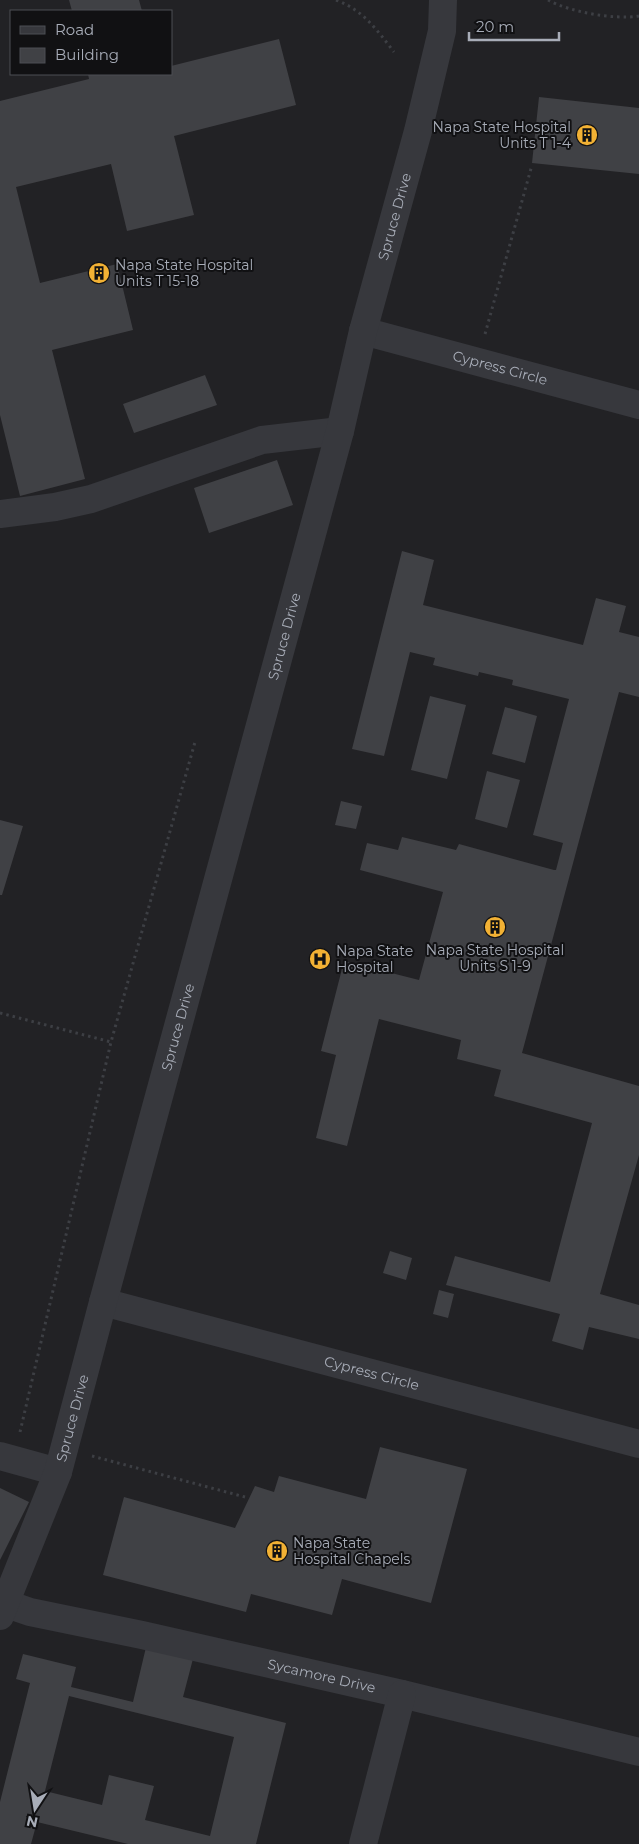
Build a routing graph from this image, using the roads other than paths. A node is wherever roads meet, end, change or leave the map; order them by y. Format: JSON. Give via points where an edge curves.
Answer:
{"nodes":[{"id":1,"x":443,"y":0,"type":"edge"},
{"id":2,"x":363,"y":331,"type":"junction"},
{"id":3,"x":639,"y":405,"type":"edge"},
{"id":4,"x":340,"y":432,"type":"junction"},
{"id":5,"x":0,"y":514,"type":"edge"},
{"id":6,"x":102,"y":1302,"type":"junction"},
{"id":7,"x":639,"y":1444,"type":"edge"},
{"id":8,"x":9,"y":1448,"type":"edge"},
{"id":9,"x":61,"y":1461,"type":"junction"},
{"id":10,"x":2,"y":1609,"type":"edge"},
{"id":11,"x":402,"y":1694,"type":"junction"},
{"id":12,"x":639,"y":1752,"type":"edge"},
{"id":13,"x":363,"y":1844,"type":"edge"}],
"edges":[{"from":1,"to":2,"type":"street","name":"Spruce Drive","via":[[442,30],[418,131]]},
{"from":2,"to":3,"type":"street","name":"Cypress Circle"},
{"from":2,"to":4,"type":"street","name":"Spruce Drive"},
{"from":4,"to":5,"type":"street","via":[[262,440],[91,498],[55,507]]},
{"from":4,"to":6,"type":"street","name":"Spruce Drive"},
{"from":6,"to":7,"type":"street","name":"Cypress Circle"},
{"from":6,"to":9,"type":"street","name":"Spruce Drive"},
{"from":8,"to":9,"type":"street"},
{"from":9,"to":10,"type":"street","name":"Spruce Drive"},
{"from":10,"to":11,"type":"street","name":"Sycamore Drive","via":[[142,1634]]},
{"from":11,"to":12,"type":"street","name":"Sycamore Drive"},
{"from":11,"to":13,"type":"street"}]}
